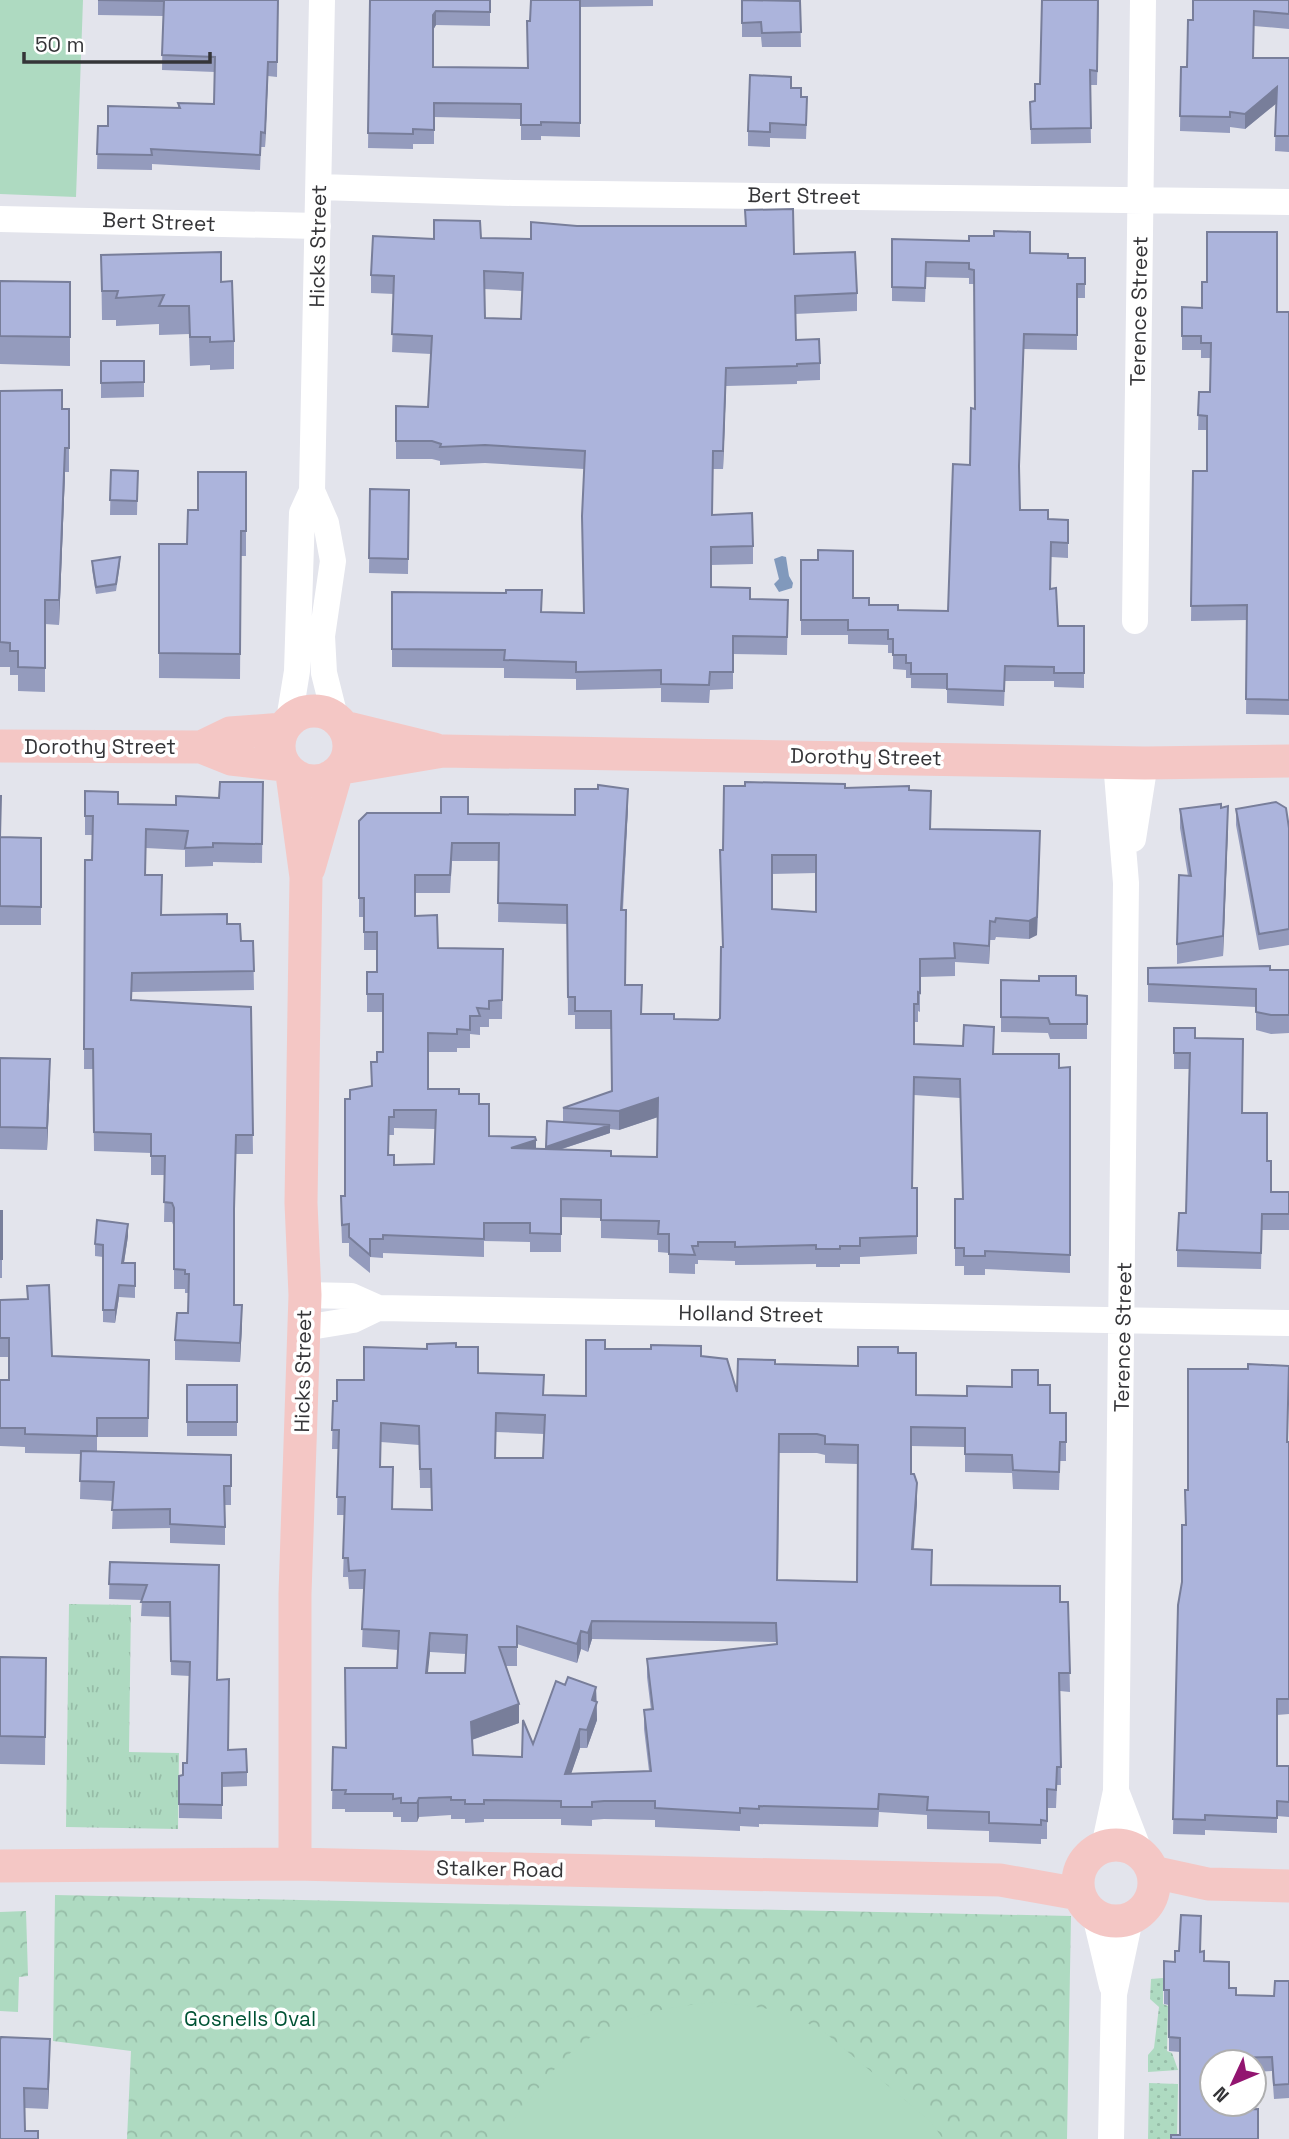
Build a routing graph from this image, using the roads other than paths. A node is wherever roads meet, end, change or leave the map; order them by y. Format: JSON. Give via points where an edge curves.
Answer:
{"nodes":[{"id":1,"x":322,"y":0,"type":"edge"},
{"id":2,"x":1143,"y":0,"type":"edge"},
{"id":3,"x":319,"y":187,"type":"junction"},
{"id":4,"x":1140,"y":200,"type":"junction"},
{"id":5,"x":1289,"y":202,"type":"edge"},
{"id":6,"x":0,"y":219,"type":"edge"},
{"id":7,"x":318,"y":226,"type":"junction"},
{"id":8,"x":312,"y":491,"type":"junction"},
{"id":9,"x":1135,"y":621,"type":"dead end"},
{"id":10,"x":340,"y":722,"type":"junction"},
{"id":11,"x":286,"y":725,"type":"junction"},
{"id":12,"x":0,"y":746,"type":"edge"},
{"id":13,"x":201,"y":747,"type":"junction"},
{"id":14,"x":443,"y":751,"type":"junction"},
{"id":15,"x":1289,"y":761,"type":"edge"},
{"id":16,"x":1130,"y":762,"type":"junction"},
{"id":17,"x":288,"y":769,"type":"junction"},
{"id":18,"x":339,"y":771,"type":"junction"},
{"id":19,"x":306,"y":877,"type":"junction"},
{"id":20,"x":305,"y":1294,"type":"junction"},
{"id":21,"x":378,"y":1308,"type":"junction"},
{"id":22,"x":1124,"y":1321,"type":"junction"},
{"id":23,"x":1289,"y":1323,"type":"edge"},
{"id":24,"x":304,"y":1328,"type":"junction"},
{"id":25,"x":1116,"y":1791,"type":"junction"},
{"id":26,"x":295,"y":1864,"type":"junction"},
{"id":27,"x":0,"y":1866,"type":"edge"},
{"id":28,"x":1090,"y":1881,"type":"junction"},
{"id":29,"x":1289,"y":1886,"type":"edge"},
{"id":30,"x":1143,"y":1887,"type":"junction"},
{"id":31,"x":1114,"y":1994,"type":"junction"},
{"id":32,"x":1111,"y":2139,"type":"edge"}],
"edges":[{"from":1,"to":3,"type":"street","name":"Hicks Street"},
{"from":2,"to":4,"type":"street","name":"Terence Street"},
{"from":3,"to":4,"type":"street","name":"Bert Street"},
{"from":3,"to":7,"type":"street","name":"Hicks Street"},
{"from":4,"to":5,"type":"street","name":"Bert Street"},
{"from":4,"to":9,"type":"street","name":"Terence Street"},
{"from":6,"to":7,"type":"street","name":"Bert Street"},
{"from":7,"to":8,"type":"street","name":"Hicks Street"},
{"from":8,"to":10,"type":"street","name":"Hicks Street","via":[[326,523],[333,561],[322,636],[324,673]]},
{"from":8,"to":11,"type":"street","name":"Hicks Street","via":[[302,513],[297,671]]},
{"from":10,"to":11,"type":"main road","via":[[317,710]]},
{"from":10,"to":14,"type":"main road","name":"Dorothy Street"},
{"from":10,"to":18,"type":"main road","via":[[350,748]]},
{"from":11,"to":13,"type":"main road","name":"Dorothy Street","via":[[230,733]]},
{"from":11,"to":17,"type":"main road","via":[[279,753]]},
{"from":12,"to":13,"type":"main road","name":"Dorothy Street"},
{"from":13,"to":17,"type":"main road","name":"Dorothy Street","via":[[231,759]]},
{"from":14,"to":16,"type":"main road","name":"Dorothy Street"},
{"from":14,"to":18,"type":"main road","name":"Dorothy Street"},
{"from":15,"to":16,"type":"main road","name":"Dorothy Street"},
{"from":16,"to":22,"type":"street","name":"Terence Street"},
{"from":17,"to":18,"type":"main road","via":[[314,782]]},
{"from":17,"to":19,"type":"main road","name":"Hicks Street"},
{"from":18,"to":19,"type":"main road","name":"Hicks Street"},
{"from":19,"to":20,"type":"main road","name":"Hicks Street"},
{"from":20,"to":21,"type":"street","name":"Holland Street","via":[[351,1296]]},
{"from":20,"to":24,"type":"main road","name":"Hicks Street"},
{"from":21,"to":22,"type":"street","name":"Holland Street"},
{"from":21,"to":24,"type":"street","name":"Holland Street","via":[[353,1320]]},
{"from":22,"to":23,"type":"street","name":"Holland Street"},
{"from":22,"to":25,"type":"street","name":"Terence Street"},
{"from":24,"to":26,"type":"main road","name":"Hicks Street","via":[[295,1594]]},
{"from":25,"to":28,"type":"street","name":"Terence Street"},
{"from":25,"to":30,"type":"street","name":"Terence Street"},
{"from":26,"to":27,"type":"main road","name":"Stalker Road"},
{"from":26,"to":28,"type":"main road","name":"Stalker Road"},
{"from":28,"to":30,"type":"main road","via":[[1112,1921]]},
{"from":28,"to":30,"type":"main road","via":[[1129,1847]]},
{"from":28,"to":31,"type":"street","name":"Terence Street"},
{"from":29,"to":30,"type":"main road"},
{"from":30,"to":31,"type":"street","name":"Terence Street"},
{"from":31,"to":32,"type":"street","name":"Terence Street"}]}
